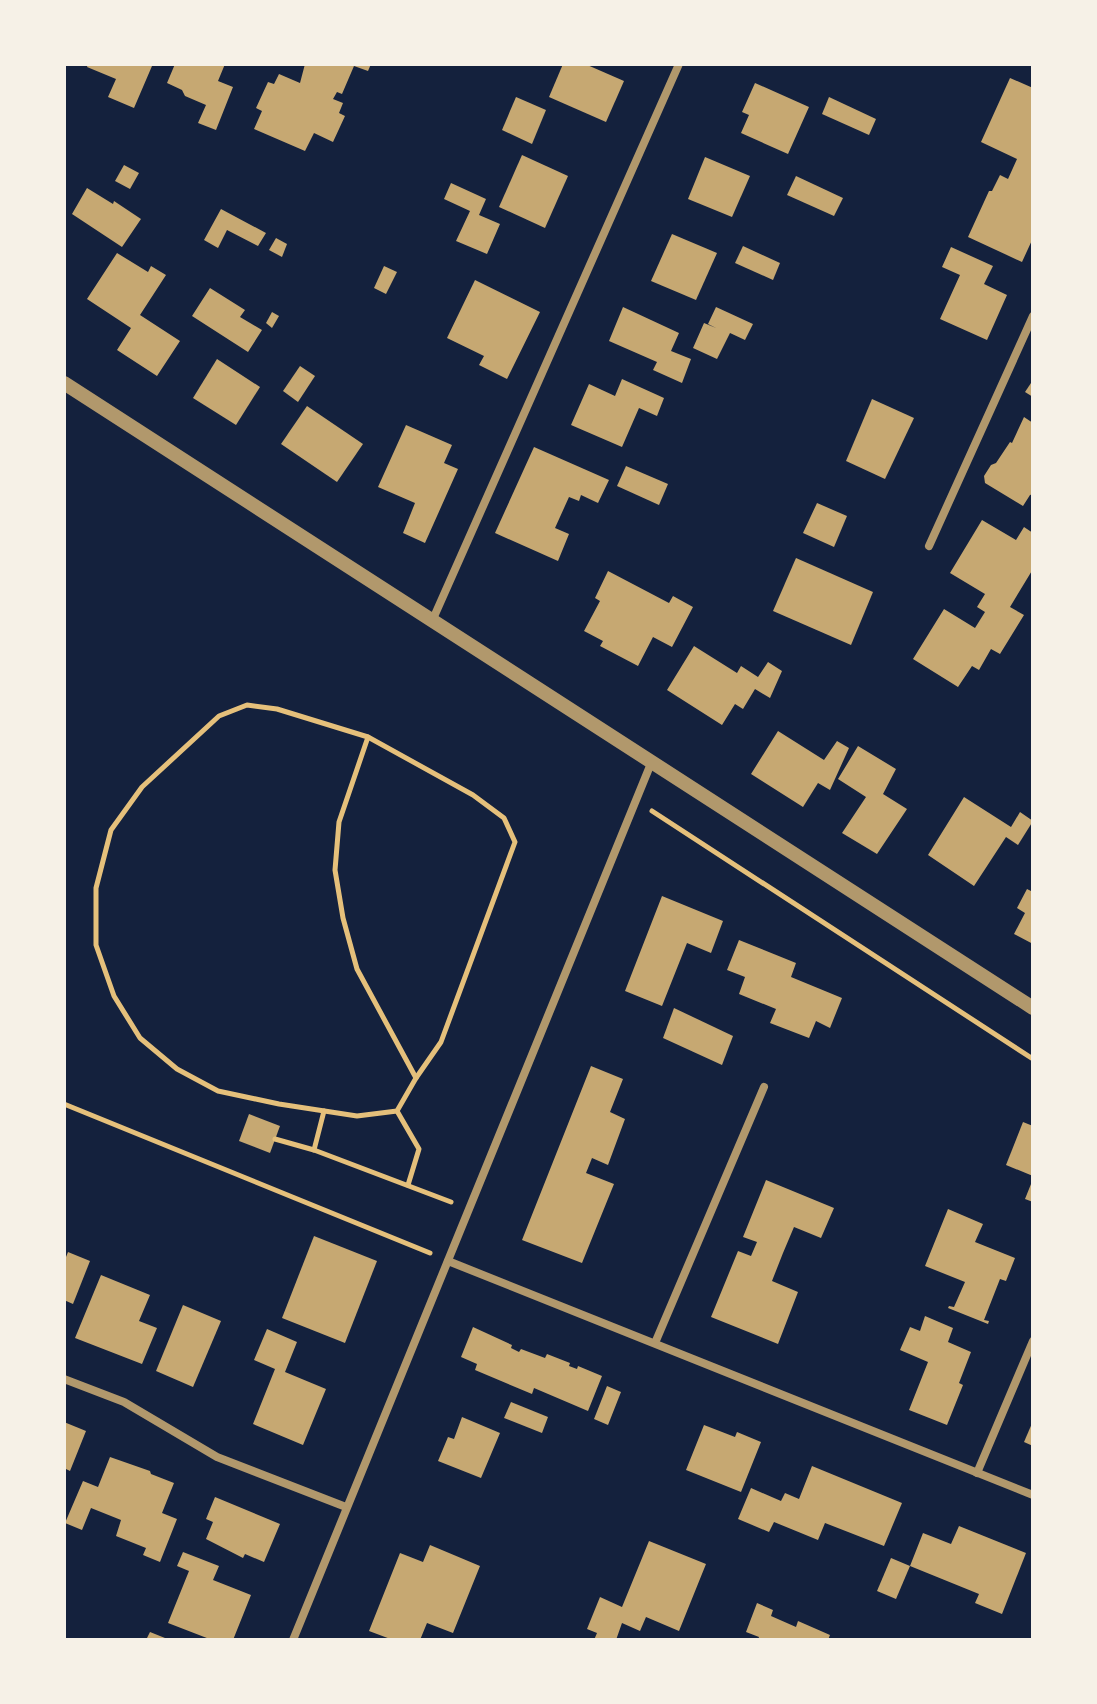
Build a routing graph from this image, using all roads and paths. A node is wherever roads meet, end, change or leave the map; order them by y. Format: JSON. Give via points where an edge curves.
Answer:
{"nodes":[{"id":1,"x":679,"y":64,"type":"edge"},
{"id":2,"x":1033,"y":316,"type":"edge"},
{"id":3,"x":64,"y":383,"type":"edge"},
{"id":4,"x":929,"y":546,"type":"dead end"},
{"id":5,"x":433,"y":619,"type":"junction"},
{"id":6,"x":368,"y":737,"type":"junction"},
{"id":7,"x":652,"y":761,"type":"junction"},
{"id":8,"x":636,"y":800,"type":"junction"},
{"id":9,"x":1033,"y":1008,"type":"edge"},
{"id":10,"x":1033,"y":1059,"type":"edge"},
{"id":11,"x":416,"y":1078,"type":"junction"},
{"id":12,"x":764,"y":1087,"type":"dead end"},
{"id":13,"x":64,"y":1104,"type":"edge"},
{"id":14,"x":324,"y":1111,"type":"junction"},
{"id":15,"x":397,"y":1111,"type":"junction"},
{"id":16,"x":275,"y":1139,"type":"dead end"},
{"id":17,"x":314,"y":1150,"type":"junction"},
{"id":18,"x":408,"y":1185,"type":"junction"},
{"id":19,"x":470,"y":1209,"type":"junction"},
{"id":20,"x":448,"y":1261,"type":"junction"},
{"id":21,"x":1033,"y":1341,"type":"edge"},
{"id":22,"x":655,"y":1343,"type":"junction"},
{"id":23,"x":64,"y":1379,"type":"edge"},
{"id":24,"x":977,"y":1473,"type":"junction"},
{"id":25,"x":1033,"y":1495,"type":"edge"},
{"id":26,"x":346,"y":1507,"type":"junction"},
{"id":27,"x":293,"y":1640,"type":"edge"}],
"edges":[{"from":1,"to":5,"type":"street"},
{"from":2,"to":4,"type":"street"},
{"from":3,"to":5,"type":"street"},
{"from":5,"to":7,"type":"street"},
{"from":6,"to":11,"type":"path","via":[[339,822],[335,870],[357,969]]},
{"from":6,"to":11,"type":"path","via":[[473,795],[504,818],[515,842],[441,1042]]},
{"from":6,"to":14,"type":"path","via":[[277,709],[247,705],[219,716],[142,787],[118,819],[96,888],[96,945],[114,996],[140,1038],[177,1069],[218,1091]]},
{"from":7,"to":8,"type":"street"},
{"from":7,"to":9,"type":"street"},
{"from":8,"to":10,"type":"path"},
{"from":8,"to":19,"type":"street"},
{"from":11,"to":15,"type":"path"},
{"from":12,"to":22,"type":"street"},
{"from":13,"to":20,"type":"path"},
{"from":14,"to":15,"type":"path","via":[[357,1116]]},
{"from":14,"to":17,"type":"path"},
{"from":15,"to":18,"type":"path","via":[[419,1149]]},
{"from":16,"to":17,"type":"path"},
{"from":17,"to":18,"type":"path"},
{"from":18,"to":19,"type":"path"},
{"from":19,"to":20,"type":"street"},
{"from":20,"to":22,"type":"street"},
{"from":20,"to":26,"type":"street"},
{"from":21,"to":24,"type":"street"},
{"from":22,"to":24,"type":"street"},
{"from":23,"to":26,"type":"street","via":[[124,1402],[217,1457]]},
{"from":24,"to":25,"type":"street"},
{"from":26,"to":27,"type":"street"}]}
